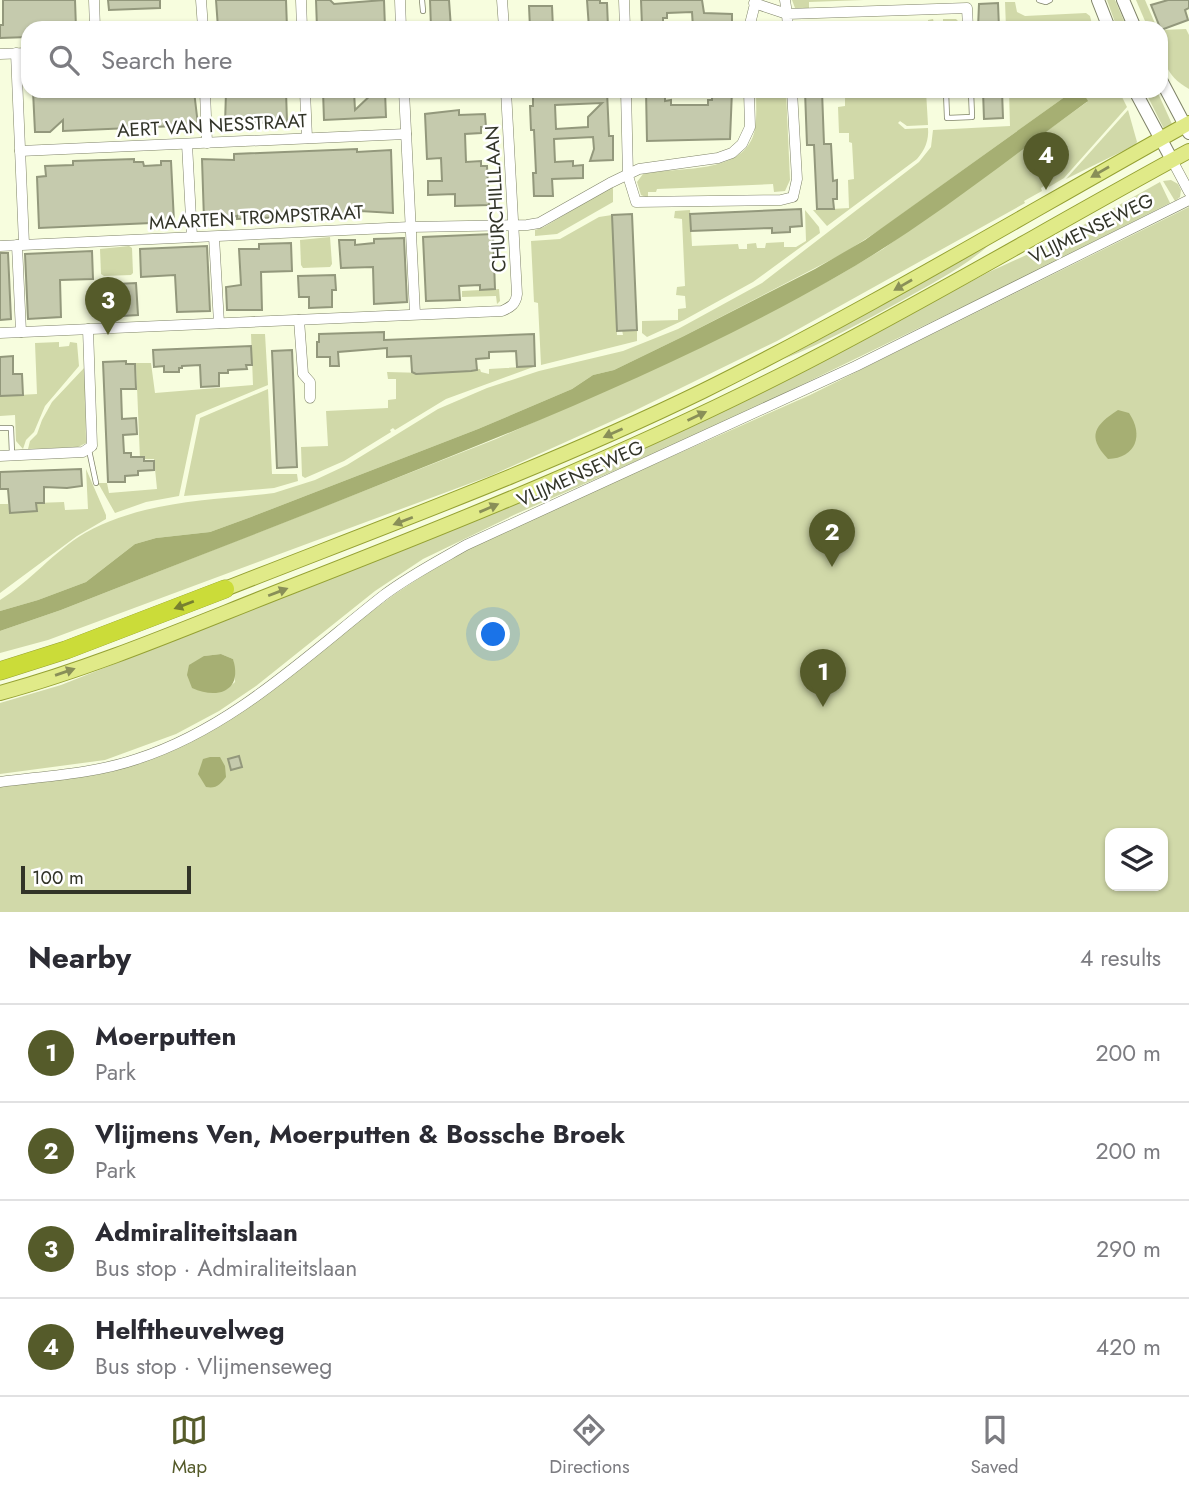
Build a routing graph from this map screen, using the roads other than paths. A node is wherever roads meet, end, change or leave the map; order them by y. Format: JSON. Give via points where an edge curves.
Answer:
{"nodes":[{"id":1,"x":94,"y":0,"type":"edge"},
{"id":2,"x":201,"y":0,"type":"edge"},
{"id":3,"x":301,"y":0,"type":"edge"},
{"id":4,"x":400,"y":0,"type":"edge"},
{"id":5,"x":422,"y":0,"type":"edge"},
{"id":6,"x":502,"y":0,"type":"edge"},
{"id":7,"x":624,"y":0,"type":"edge"},
{"id":8,"x":785,"y":0,"type":"edge"},
{"id":9,"x":1039,"y":0,"type":"edge"},
{"id":10,"x":1050,"y":0,"type":"edge"},
{"id":11,"x":1098,"y":0,"type":"edge"},
{"id":12,"x":1124,"y":0,"type":"edge"},
{"id":13,"x":755,"y":2,"type":"edge"},
{"id":14,"x":899,"y":5,"type":"edge"},
{"id":15,"x":423,"y":11,"type":"dead end"},
{"id":16,"x":787,"y":14,"type":"junction"},
{"id":17,"x":95,"y":21,"type":"edge"},
{"id":18,"x":202,"y":21,"type":"edge"},
{"id":19,"x":302,"y":21,"type":"edge"},
{"id":20,"x":401,"y":21,"type":"edge"},
{"id":21,"x":503,"y":21,"type":"edge"},
{"id":22,"x":625,"y":21,"type":"edge"},
{"id":23,"x":751,"y":21,"type":"edge"},
{"id":24,"x":788,"y":21,"type":"edge"},
{"id":25,"x":968,"y":21,"type":"edge"},
{"id":26,"x":1106,"y":21,"type":"edge"},
{"id":27,"x":1132,"y":21,"type":"edge"},
{"id":28,"x":16,"y":53,"type":"junction"},
{"id":29,"x":21,"y":53,"type":"edge"},
{"id":30,"x":0,"y":54,"type":"edge"},
{"id":31,"x":1168,"y":92,"type":"edge"},
{"id":32,"x":205,"y":98,"type":"edge"},
{"id":33,"x":305,"y":98,"type":"edge"},
{"id":34,"x":404,"y":98,"type":"edge"},
{"id":35,"x":506,"y":98,"type":"edge"},
{"id":36,"x":626,"y":98,"type":"edge"},
{"id":37,"x":749,"y":98,"type":"edge"},
{"id":38,"x":792,"y":98,"type":"edge"},
{"id":39,"x":946,"y":98,"type":"edge"},
{"id":40,"x":971,"y":98,"type":"edge"},
{"id":41,"x":1139,"y":98,"type":"edge"},
{"id":42,"x":1188,"y":127,"type":"edge"},
{"id":43,"x":406,"y":134,"type":"junction"},
{"id":44,"x":307,"y":138,"type":"junction"},
{"id":45,"x":1160,"y":139,"type":"junction"},
{"id":46,"x":207,"y":143,"type":"junction"},
{"id":47,"x":187,"y":144,"type":"junction"},
{"id":48,"x":20,"y":151,"type":"junction"},
{"id":49,"x":1189,"y":151,"type":"edge"},
{"id":50,"x":1172,"y":160,"type":"junction"},
{"id":51,"x":628,"y":176,"type":"junction"},
{"id":52,"x":1189,"y":192,"type":"edge"},
{"id":53,"x":1189,"y":200,"type":"edge"},
{"id":54,"x":514,"y":224,"type":"junction"},
{"id":55,"x":410,"y":227,"type":"junction"},
{"id":56,"x":192,"y":237,"type":"junction"},
{"id":57,"x":214,"y":237,"type":"junction"},
{"id":58,"x":20,"y":244,"type":"junction"},
{"id":59,"x":0,"y":246,"type":"edge"},
{"id":60,"x":415,"y":314,"type":"junction"},
{"id":61,"x":299,"y":320,"type":"junction"},
{"id":62,"x":219,"y":323,"type":"junction"},
{"id":63,"x":88,"y":329,"type":"junction"},
{"id":64,"x":0,"y":332,"type":"edge"},
{"id":65,"x":21,"y":332,"type":"junction"},
{"id":66,"x":310,"y":398,"type":"dead end"},
{"id":67,"x":0,"y":428,"type":"edge"},
{"id":68,"x":89,"y":450,"type":"junction"},
{"id":69,"x":12,"y":455,"type":"junction"},
{"id":70,"x":0,"y":456,"type":"edge"},
{"id":71,"x":96,"y":483,"type":"dead end"},
{"id":72,"x":225,"y":589,"type":"joint"},
{"id":73,"x":0,"y":671,"type":"edge"},
{"id":74,"x":0,"y":693,"type":"edge"},
{"id":75,"x":0,"y":782,"type":"edge"}],
"edges":[{"from":1,"to":17,"type":"street"},
{"from":2,"to":18,"type":"street"},
{"from":3,"to":19,"type":"street"},
{"from":4,"to":20,"type":"street"},
{"from":5,"to":15,"type":"lane"},
{"from":6,"to":21,"type":"street"},
{"from":7,"to":22,"type":"street"},
{"from":8,"to":16,"type":"street"},
{"from":9,"to":10,"type":"lane"},
{"from":11,"to":26,"type":"main road"},
{"from":12,"to":27,"type":"main road"},
{"from":13,"to":16,"type":"street"},
{"from":13,"to":23,"type":"street"},
{"from":14,"to":16,"type":"street"},
{"from":14,"to":25,"type":"street","via":[[967,8]]},
{"from":16,"to":24,"type":"street"},
{"from":28,"to":29,"type":"street"},
{"from":28,"to":30,"type":"street"},
{"from":28,"to":48,"type":"street"},
{"from":31,"to":42,"type":"main road"},
{"from":32,"to":46,"type":"street"},
{"from":33,"to":44,"type":"street"},
{"from":34,"to":43,"type":"street"},
{"from":35,"to":54,"type":"street","name":"CHURCHILLLAAN"},
{"from":36,"to":51,"type":"street"},
{"from":37,"to":51,"type":"street","name":"MAARTEN TROMPSTRAAT","via":[[750,127],[733,153],[639,169]]},
{"from":38,"to":51,"type":"street","via":[[797,179],[793,197],[636,202]]},
{"from":39,"to":40,"type":"lane","via":[[947,118],[972,117]]},
{"from":41,"to":45,"type":"main road"},
{"from":42,"to":45,"type":"main road","name":"VLIJMENSEWEG"},
{"from":43,"to":44,"type":"street","name":"AERT VAN NESSTRAAT"},
{"from":43,"to":55,"type":"street"},
{"from":44,"to":46,"type":"street","name":"AERT VAN NESSTRAAT"},
{"from":45,"to":50,"type":"main road"},
{"from":45,"to":72,"type":"main road","name":"VLIJMENSEWEG","one_way":true,"via":[[867,305],[701,391],[430,511]]},
{"from":46,"to":47,"type":"street","name":"AERT VAN NESSTRAAT"},
{"from":47,"to":48,"type":"street","name":"AERT VAN NESSTRAAT"},
{"from":47,"to":56,"type":"street"},
{"from":48,"to":58,"type":"street"},
{"from":49,"to":50,"type":"main road","name":"VLIJMENSEWEG"},
{"from":50,"to":52,"type":"street"},
{"from":74,"to":50,"type":"main road","name":"VLIJMENSEWEG","one_way":true,"via":[[237,608],[610,456],[794,369]]},
{"from":51,"to":54,"type":"street","name":"MAARTEN TROMPSTRAAT","via":[[539,223]]},
{"from":53,"to":75,"type":"street","name":"VLIJMENSEWEG","via":[[856,366],[466,545],[386,593],[274,684],[204,729],[137,759]]},
{"from":54,"to":55,"type":"street","name":"MAARTEN TROMPSTRAAT"},
{"from":54,"to":60,"type":"street","name":"CHURCHILLLAAN","via":[[517,294],[513,305],[502,311]]},
{"from":55,"to":57,"type":"street","name":"MAARTEN TROMPSTRAAT"},
{"from":55,"to":60,"type":"street"},
{"from":56,"to":57,"type":"street","name":"MAARTEN TROMPSTRAAT"},
{"from":56,"to":58,"type":"street","name":"MAARTEN TROMPSTRAAT"},
{"from":57,"to":62,"type":"street"},
{"from":58,"to":59,"type":"street","name":"MAARTEN TROMPSTRAAT"},
{"from":58,"to":65,"type":"street"},
{"from":60,"to":61,"type":"street"},
{"from":61,"to":62,"type":"street"},
{"from":61,"to":66,"type":"street","via":[[303,374],[310,382]]},
{"from":62,"to":63,"type":"street"},
{"from":63,"to":65,"type":"street"},
{"from":63,"to":68,"type":"street"},
{"from":64,"to":65,"type":"street"},
{"from":67,"to":69,"type":"lane","via":[[11,428]]},
{"from":68,"to":69,"type":"street"},
{"from":68,"to":71,"type":"lane"},
{"from":69,"to":70,"type":"street"},
{"from":72,"to":73,"type":"highway","one_way":true}]}
